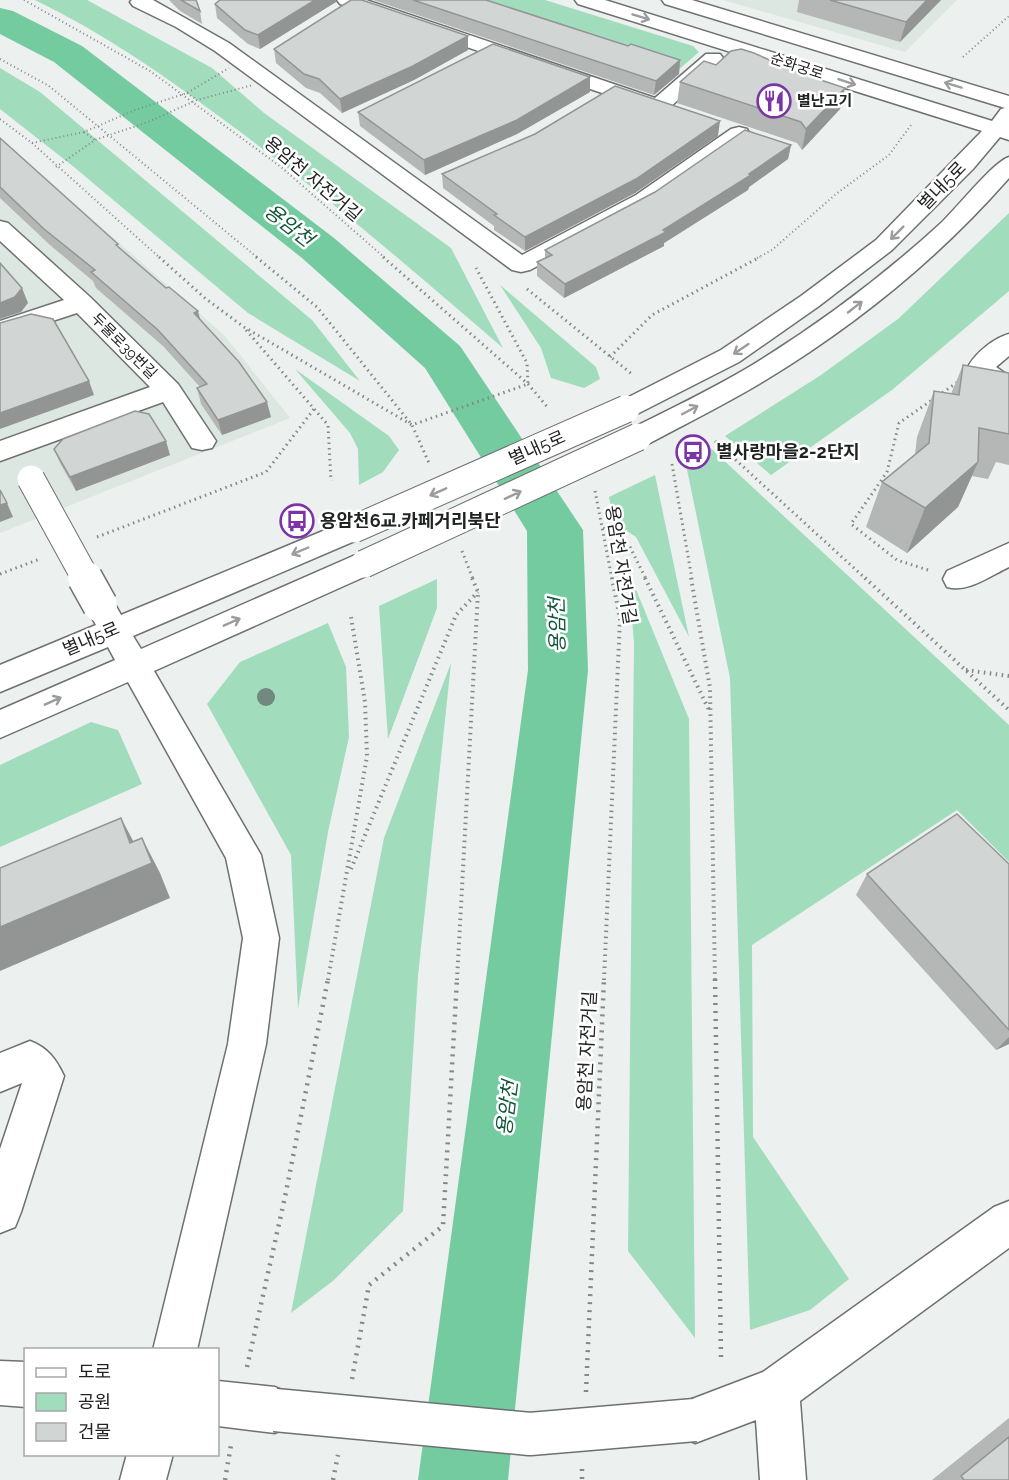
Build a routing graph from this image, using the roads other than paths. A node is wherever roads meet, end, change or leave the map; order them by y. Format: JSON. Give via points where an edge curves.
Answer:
{"nodes":[{"id":1,"x":142,"y":0,"type":"edge"},
{"id":2,"x":585,"y":0,"type":"edge"},
{"id":3,"x":672,"y":0,"type":"edge"},
{"id":4,"x":345,"y":6,"type":"edge"},
{"id":5,"x":765,"y":7,"type":"dead end"},
{"id":6,"x":748,"y":22,"type":"junction"},
{"id":7,"x":728,"y":44,"type":"junction"},
{"id":8,"x":491,"y":49,"type":"junction"},
{"id":9,"x":268,"y":56,"type":"dead end"},
{"id":10,"x":471,"y":60,"type":"edge"},
{"id":11,"x":244,"y":74,"type":"junction"},
{"id":12,"x":612,"y":90,"type":"junction"},
{"id":13,"x":593,"y":102,"type":"edge"},
{"id":14,"x":1009,"y":103,"type":"edge"},
{"id":15,"x":658,"y":106,"type":"junction"},
{"id":16,"x":678,"y":113,"type":"edge"},
{"id":17,"x":1005,"y":125,"type":"edge"},
{"id":18,"x":739,"y":133,"type":"edge"},
{"id":19,"x":1009,"y":164,"type":"edge"},
{"id":20,"x":438,"y":180,"type":"dead end"},
{"id":21,"x":417,"y":189,"type":"junction"},
{"id":22,"x":0,"y":228,"type":"edge"},
{"id":23,"x":81,"y":303,"type":"junction"},
{"id":24,"x":0,"y":330,"type":"edge"},
{"id":25,"x":1009,"y":342,"type":"edge"},
{"id":26,"x":1009,"y":387,"type":"edge"},
{"id":27,"x":169,"y":390,"type":"junction"},
{"id":28,"x":202,"y":441,"type":"dead end"},
{"id":29,"x":7,"y":449,"type":"edge"},
{"id":30,"x":1009,"y":555,"type":"edge"},
{"id":31,"x":958,"y":579,"type":"road end"},
{"id":32,"x":108,"y":617,"type":"junction"},
{"id":33,"x":136,"y":665,"type":"junction"},
{"id":34,"x":0,"y":678,"type":"edge"},
{"id":35,"x":0,"y":725,"type":"edge"},
{"id":36,"x":0,"y":1073,"type":"edge"},
{"id":37,"x":0,"y":1212,"type":"edge"},
{"id":38,"x":1009,"y":1222,"type":"edge"},
{"id":39,"x":175,"y":1348,"type":"edge"},
{"id":40,"x":0,"y":1383,"type":"edge"},
{"id":41,"x":24,"y":1385,"type":"edge"},
{"id":42,"x":777,"y":1390,"type":"junction"},
{"id":43,"x":243,"y":1407,"type":"edge"},
{"id":44,"x":150,"y":1456,"type":"edge"},
{"id":45,"x":143,"y":1480,"type":"edge"},
{"id":46,"x":783,"y":1480,"type":"edge"}],
"edges":[{"from":1,"to":11,"type":"street","via":[[222,48]]},
{"from":2,"to":7,"type":"street","name":"순화궁로","one_way":true},
{"from":3,"to":6,"type":"street","name":"순화궁로"},
{"from":4,"to":8,"type":"street"},
{"from":5,"to":6,"type":"street"},
{"from":14,"to":6,"type":"street","name":"순화궁로","one_way":true},
{"from":7,"to":15,"type":"street"},
{"from":7,"to":17,"type":"street","name":"순화궁로","one_way":true,"via":[[928,107]]},
{"from":8,"to":10,"type":"street"},
{"from":8,"to":12,"type":"street"},
{"from":9,"to":11,"type":"street"},
{"from":11,"to":21,"type":"street","via":[[342,123]]},
{"from":12,"to":13,"type":"street"},
{"from":12,"to":15,"type":"street"},
{"from":15,"to":16,"type":"street"},
{"from":17,"to":32,"type":"street","name":"별내5로","one_way":true,"bridge":true,"via":[[884,245],[730,356],[626,409],[354,529]]},
{"from":18,"to":21,"type":"street","via":[[644,200],[521,265]]},
{"from":33,"to":19,"type":"street","name":"별내5로","one_way":true,"bridge":true,"via":[[638,437],[758,373],[840,319],[924,252]]},
{"from":20,"to":21,"type":"street"},
{"from":22,"to":23,"type":"street","name":"두물로39번길"},
{"from":23,"to":24,"type":"street"},
{"from":23,"to":27,"type":"street","name":"두물로39번길"},
{"from":25,"to":26,"type":"street","via":[[981,365],[986,375]]},
{"from":27,"to":28,"type":"street"},
{"from":27,"to":29,"type":"street","name":"두물로39번길"},
{"from":29,"to":32,"type":"street","bridge":true,"via":[[31,479]]},
{"from":30,"to":31,"type":"street"},
{"from":32,"to":33,"type":"street"},
{"from":32,"to":34,"type":"street","name":"별내5로"},
{"from":35,"to":33,"type":"street","name":"별내5로","one_way":true},
{"from":33,"to":39,"type":"street","via":[[243,855],[261,938],[247,1044]]},
{"from":36,"to":37,"type":"street","via":[[30,1060],[44,1076]]},
{"from":38,"to":42,"type":"street"},
{"from":40,"to":41,"type":"street"},
{"from":42,"to":43,"type":"street","bridge":true,"via":[[695,1420],[530,1434]]},
{"from":42,"to":46,"type":"street"},
{"from":44,"to":45,"type":"street"}]}
